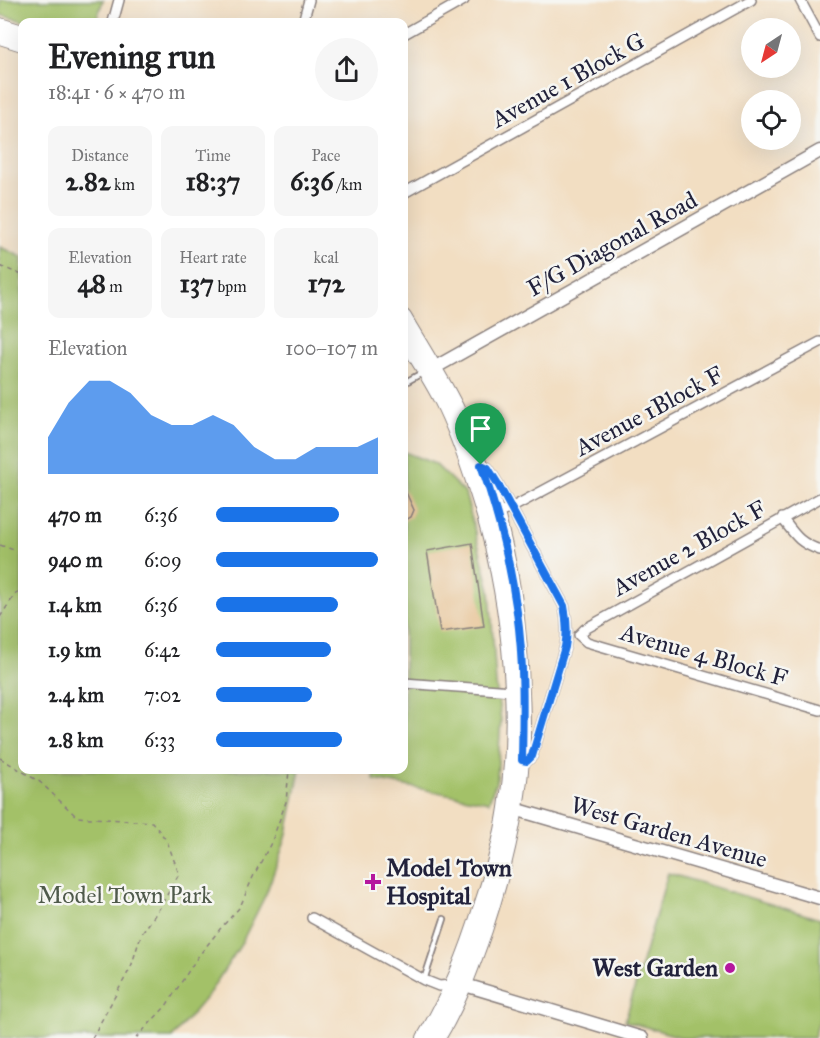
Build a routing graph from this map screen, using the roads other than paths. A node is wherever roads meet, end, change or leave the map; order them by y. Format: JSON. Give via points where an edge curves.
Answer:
{"nodes":[{"id":1,"x":119,"y":0,"type":"edge"},
{"id":2,"x":309,"y":0,"type":"edge"},
{"id":3,"x":464,"y":0,"type":"edge"},
{"id":4,"x":751,"y":0,"type":"edge"},
{"id":5,"x":800,"y":0,"type":"edge"},
{"id":6,"x":114,"y":18,"type":"edge"},
{"id":7,"x":304,"y":18,"type":"edge"},
{"id":8,"x":0,"y":25,"type":"edge"},
{"id":9,"x":18,"y":31,"type":"edge"},
{"id":10,"x":408,"y":32,"type":"edge"},
{"id":11,"x":0,"y":37,"type":"edge"},
{"id":12,"x":820,"y":37,"type":"edge"},
{"id":13,"x":18,"y":43,"type":"edge"},
{"id":14,"x":820,"y":151,"type":"edge"},
{"id":15,"x":408,"y":191,"type":"edge"},
{"id":16,"x":408,"y":325,"type":"edge"},
{"id":17,"x":820,"y":342,"type":"edge"},
{"id":18,"x":408,"y":343,"type":"edge"},
{"id":19,"x":430,"y":370,"type":"junction"},
{"id":20,"x":408,"y":380,"type":"edge"},
{"id":21,"x":475,"y":466,"type":"junction"},
{"id":22,"x":820,"y":498,"type":"edge"},
{"id":23,"x":511,"y":508,"type":"junction"},
{"id":24,"x":496,"y":514,"type":"junction"},
{"id":25,"x":782,"y":518,"type":"junction"},
{"id":26,"x":820,"y":549,"type":"edge"},
{"id":27,"x":568,"y":635,"type":"junction"},
{"id":28,"x":579,"y":635,"type":"junction"},
{"id":29,"x":408,"y":683,"type":"edge"},
{"id":30,"x":512,"y":691,"type":"junction"},
{"id":31,"x":820,"y":710,"type":"edge"},
{"id":32,"x":522,"y":760,"type":"junction"},
{"id":33,"x":511,"y":808,"type":"junction"},
{"id":34,"x":820,"y":898,"type":"edge"},
{"id":35,"x":312,"y":918,"type":"dead end"},
{"id":36,"x":444,"y":919,"type":"dead end"},
{"id":37,"x":424,"y":980,"type":"junction"},
{"id":38,"x":459,"y":985,"type":"junction"},
{"id":39,"x":443,"y":1036,"type":"edge"},
{"id":40,"x":424,"y":1038,"type":"edge"},
{"id":41,"x":642,"y":1038,"type":"edge"}],
"edges":[{"from":1,"to":6,"type":"street"},
{"from":2,"to":7,"type":"street"},
{"from":3,"to":10,"type":"street"},
{"from":4,"to":15,"type":"street","name":"Avenue 1 Block G"},
{"from":5,"to":12,"type":"street"},
{"from":8,"to":9,"type":"main road"},
{"from":11,"to":13,"type":"main road"},
{"from":14,"to":19,"type":"street","name":"F/G Diagonal Road"},
{"from":16,"to":19,"type":"main road"},
{"from":17,"to":23,"type":"street","name":"Avenue 1Block F"},
{"from":18,"to":19,"type":"main road"},
{"from":19,"to":20,"type":"lane"},
{"from":19,"to":21,"type":"main road","via":[[462,418]]},
{"from":21,"to":23,"type":"street","via":[[488,468]]},
{"from":21,"to":24,"type":"main road","via":[[489,487]]},
{"from":21,"to":30,"type":"main road","via":[[504,606]]},
{"from":22,"to":25,"type":"street","name":"Avenue 2 Block F"},
{"from":23,"to":24,"type":"street","name":"Avenue 1Block F"},
{"from":23,"to":27,"type":"street","via":[[564,606]]},
{"from":24,"to":32,"type":"main road","via":[[517,613]]},
{"from":25,"to":26,"type":"street","via":[[798,539]]},
{"from":25,"to":28,"type":"street","name":"Avenue 2 Block F"},
{"from":27,"to":28,"type":"street"},
{"from":27,"to":32,"type":"street","via":[[532,756]]},
{"from":28,"to":31,"type":"street","name":"Avenue 4 Block F","via":[[587,642]]},
{"from":29,"to":30,"type":"street"},
{"from":30,"to":33,"type":"main road"},
{"from":32,"to":33,"type":"main road"},
{"from":33,"to":34,"type":"street","name":"West Garden Avenue"},
{"from":33,"to":38,"type":"main road","via":[[505,861],[489,916]]},
{"from":35,"to":37,"type":"street"},
{"from":36,"to":37,"type":"lane"},
{"from":37,"to":38,"type":"street","via":[[439,986]]},
{"from":38,"to":39,"type":"main road"},
{"from":38,"to":40,"type":"main road"},
{"from":38,"to":41,"type":"street"}]}
